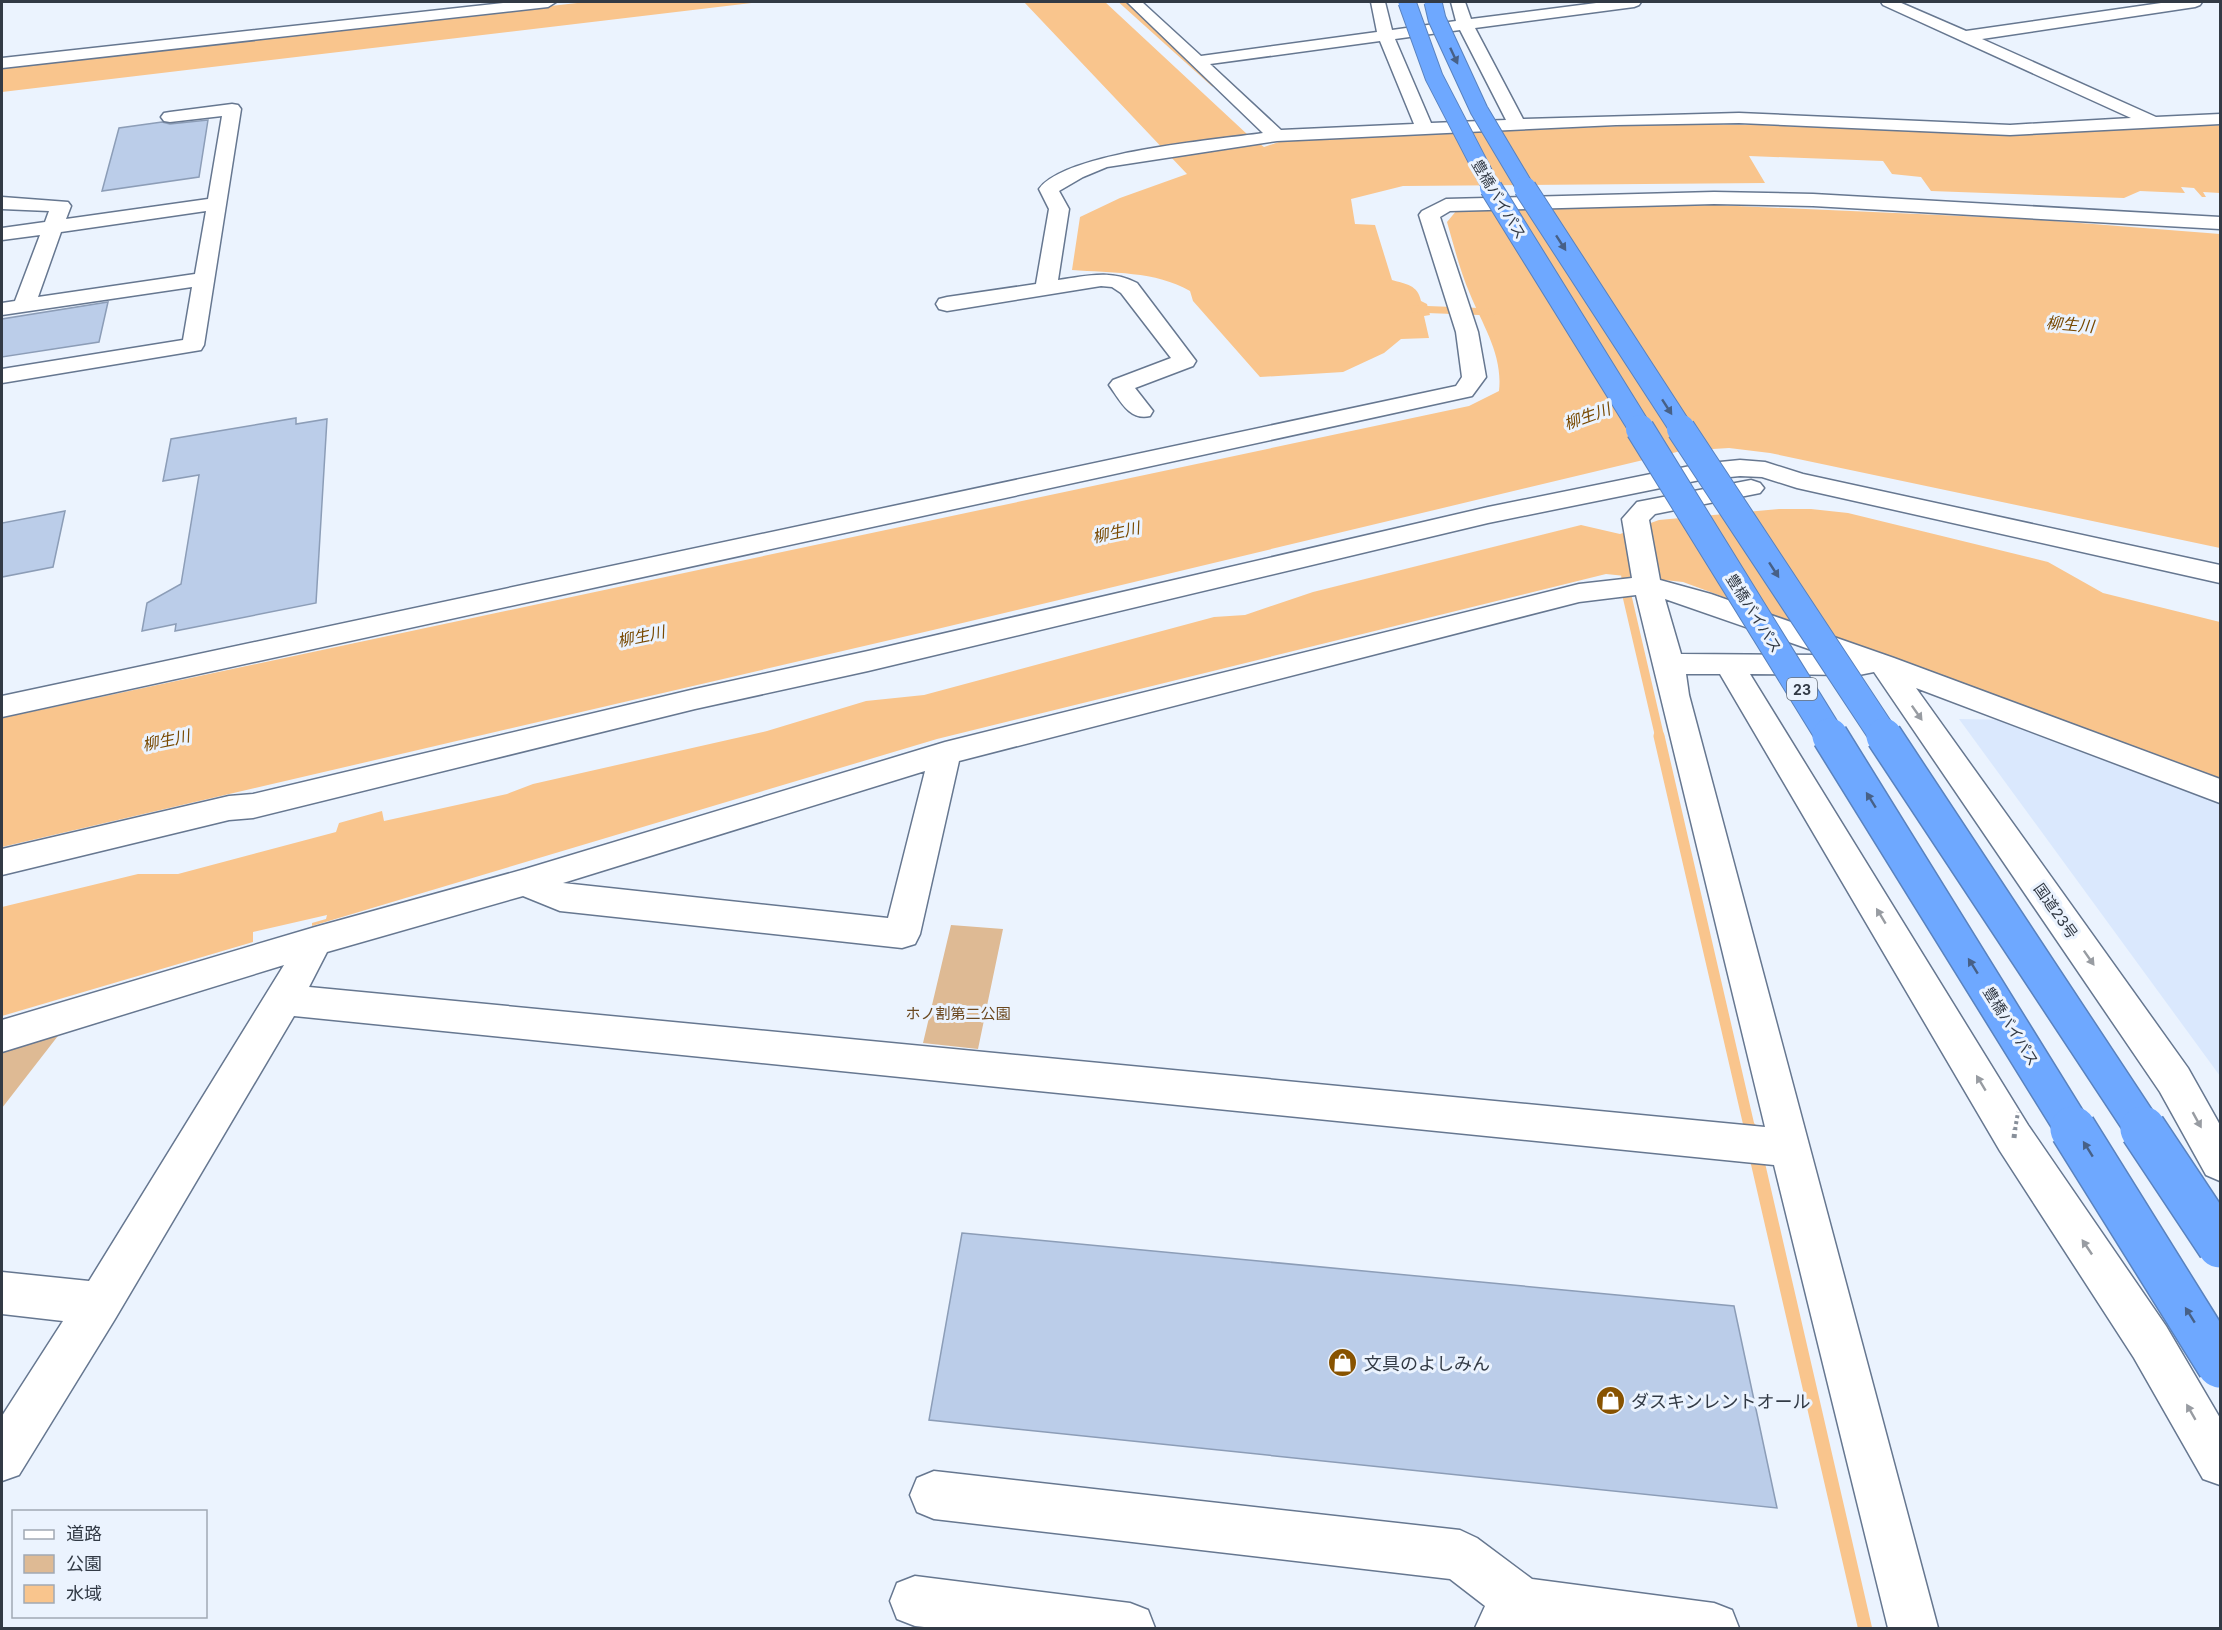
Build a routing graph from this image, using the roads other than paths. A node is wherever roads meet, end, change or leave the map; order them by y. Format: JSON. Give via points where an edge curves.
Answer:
{"nodes":[{"id":1,"x":548,"y":2,"type":"edge"},
{"id":2,"x":1134,"y":2,"type":"edge"},
{"id":3,"x":1378,"y":2,"type":"edge"},
{"id":4,"x":1407,"y":2,"type":"edge"},
{"id":5,"x":1433,"y":2,"type":"edge"},
{"id":6,"x":1458,"y":2,"type":"edge"},
{"id":7,"x":1634,"y":2,"type":"edge"},
{"id":8,"x":1888,"y":2,"type":"edge"},
{"id":9,"x":2195,"y":2,"type":"edge"},
{"id":10,"x":509,"y":4,"type":"edge"},
{"id":11,"x":1465,"y":25,"type":"junction"},
{"id":12,"x":1386,"y":36,"type":"junction"},
{"id":13,"x":1967,"y":36,"type":"junction"},
{"id":14,"x":1199,"y":61,"type":"junction"},
{"id":15,"x":2,"y":63,"type":"edge"},
{"id":16,"x":170,"y":117,"type":"dead end"},
{"id":17,"x":2220,"y":119,"type":"edge"},
{"id":18,"x":2153,"y":123,"type":"junction"},
{"id":19,"x":1517,"y":124,"type":"junction"},
{"id":20,"x":1424,"y":127,"type":"junction"},
{"id":21,"x":1276,"y":136,"type":"junction"},
{"id":22,"x":2,"y":203,"type":"edge"},
{"id":23,"x":217,"y":204,"type":"junction"},
{"id":24,"x":2220,"y":223,"type":"edge"},
{"id":25,"x":54,"y":226,"type":"junction"},
{"id":26,"x":2,"y":234,"type":"edge"},
{"id":27,"x":203,"y":279,"type":"junction"},
{"id":28,"x":1046,"y":287,"type":"junction"},
{"id":29,"x":947,"y":304,"type":"dead end"},
{"id":30,"x":24,"y":305,"type":"junction"},
{"id":31,"x":2,"y":309,"type":"edge"},
{"id":32,"x":2,"y":376,"type":"edge"},
{"id":33,"x":1141,"y":411,"type":"dead end"},
{"id":34,"x":1797,"y":480,"type":"junction"},
{"id":35,"x":2220,"y":574,"type":"edge"},
{"id":36,"x":1646,"y":585,"type":"junction"},
{"id":37,"x":1669,"y":664,"type":"junction"},
{"id":38,"x":1729,"y":665,"type":"junction"},
{"id":39,"x":1884,"y":665,"type":"junction"},
{"id":40,"x":2,"y":707,"type":"edge"},
{"id":41,"x":945,"y":753,"type":"junction"},
{"id":42,"x":2220,"y":791,"type":"edge"},
{"id":43,"x":2,"y":862,"type":"edge"},
{"id":44,"x":525,"y":882,"type":"junction"},
{"id":45,"x":315,"y":941,"type":"junction"},
{"id":46,"x":284,"y":1000,"type":"junction"},
{"id":47,"x":2,"y":1036,"type":"edge"},
{"id":48,"x":1787,"y":1147,"type":"junction"},
{"id":49,"x":2220,"y":1162,"type":"edge"},
{"id":50,"x":2220,"y":1245,"type":"edge"},
{"id":51,"x":2,"y":1293,"type":"edge"},
{"id":52,"x":100,"y":1304,"type":"junction"},
{"id":53,"x":2220,"y":1365,"type":"edge"},
{"id":54,"x":2,"y":1458,"type":"edge"},
{"id":55,"x":2220,"y":1462,"type":"edge"},
{"id":56,"x":934,"y":1495,"type":"dead end"},
{"id":57,"x":915,"y":1602,"type":"dead end"},
{"id":58,"x":1511,"y":1616,"type":"edge"},
{"id":59,"x":1130,"y":1629,"type":"edge"},
{"id":60,"x":1714,"y":1629,"type":"edge"},
{"id":61,"x":1913,"y":1629,"type":"edge"}],
"edges":[{"from":1,"to":10,"type":"street"},
{"from":2,"to":14,"type":"street"},
{"from":3,"to":12,"type":"street"},
{"from":53,"to":4,"type":"highway","name":"豊橋バイパス","number":"23","one_way":true,"bridge":true,"via":[[1495,195],[1450,114]]},
{"from":5,"to":50,"type":"highway","name":"豊橋バイパス","one_way":true,"bridge":true,"via":[[1479,110],[1527,192]]},
{"from":6,"to":11,"type":"street"},
{"from":7,"to":11,"type":"street"},
{"from":8,"to":13,"type":"street"},
{"from":9,"to":13,"type":"street"},
{"from":10,"to":15,"type":"street"},
{"from":11,"to":12,"type":"street"},
{"from":11,"to":19,"type":"street"},
{"from":12,"to":14,"type":"street"},
{"from":12,"to":20,"type":"street"},
{"from":13,"to":18,"type":"street"},
{"from":14,"to":21,"type":"street"},
{"from":16,"to":23,"type":"street","via":[[232,109]]},
{"from":17,"to":18,"type":"street"},
{"from":18,"to":19,"type":"street","via":[[2010,130],[1739,118]]},
{"from":19,"to":20,"type":"street"},
{"from":20,"to":21,"type":"street"},
{"from":21,"to":28,"type":"street","via":[[1105,162],[1063,179],[1049,189],[1059,209]]},
{"from":22,"to":25,"type":"street","via":[[61,206]]},
{"from":23,"to":25,"type":"street"},
{"from":23,"to":27,"type":"street"},
{"from":24,"to":40,"type":"street","via":[[1714,198],[1446,205],[1429,215],[1460,311],[1474,376],[1464,391]]},
{"from":25,"to":26,"type":"street"},
{"from":25,"to":30,"type":"street"},
{"from":27,"to":30,"type":"street"},
{"from":27,"to":32,"type":"street","via":[[193,345]]},
{"from":28,"to":29,"type":"street"},
{"from":28,"to":33,"type":"street","via":[[1101,280],[1124,285],[1185,361],[1121,385]]},
{"from":30,"to":31,"type":"street"},
{"from":34,"to":35,"type":"street"},
{"from":34,"to":36,"type":"street","via":[[1646,508],[1635,519]]},
{"from":34,"to":43,"type":"street","via":[[1765,470],[1740,468],[1605,490]]},
{"from":36,"to":37,"type":"street"},
{"from":36,"to":39,"type":"street","via":[[1701,600]]},
{"from":36,"to":41,"type":"street","via":[[1580,593]]},
{"from":37,"to":38,"type":"street"},
{"from":37,"to":48,"type":"street"},
{"from":38,"to":39,"type":"street"},
{"from":55,"to":38,"type":"street","one_way":true,"via":[[2150,1342],[2014,1138]]},
{"from":39,"to":42,"type":"street"},
{"from":39,"to":49,"type":"street","name":"国道23号","one_way":true,"via":[[2174,1080]]},
{"from":41,"to":44,"type":"street"},
{"from":41,"to":44,"type":"street","via":[[902,934],[560,897]]},
{"from":44,"to":45,"type":"street"},
{"from":45,"to":46,"type":"street"},
{"from":45,"to":47,"type":"street"},
{"from":46,"to":48,"type":"street"},
{"from":46,"to":52,"type":"street"},
{"from":48,"to":61,"type":"street"},
{"from":51,"to":52,"type":"street"},
{"from":52,"to":54,"type":"street"},
{"from":56,"to":58,"type":"street","via":[[1460,1555]]},
{"from":57,"to":59,"type":"street"},
{"from":58,"to":60,"type":"street"}]}
